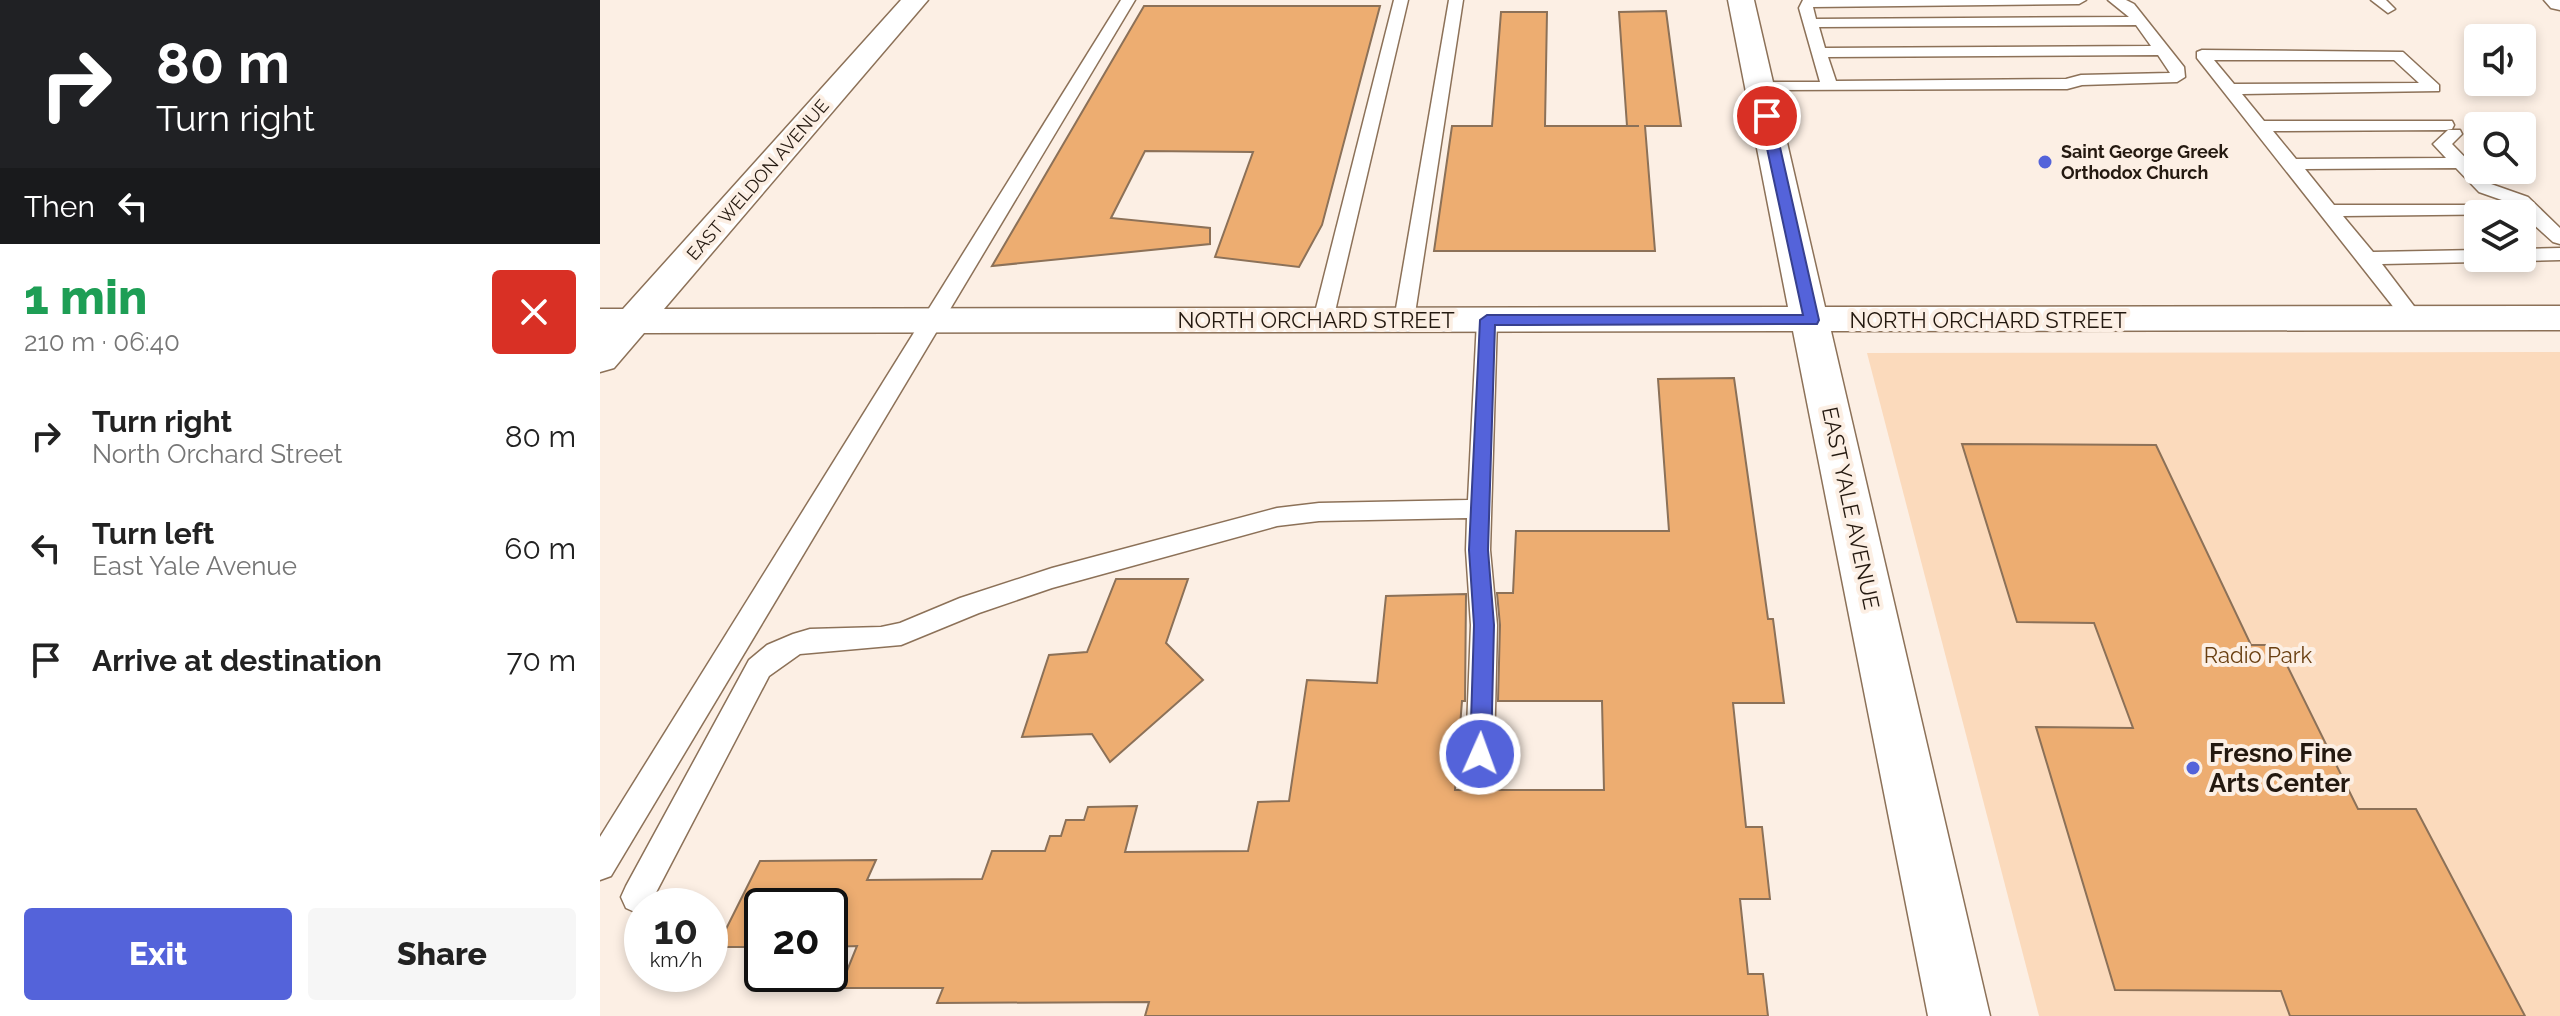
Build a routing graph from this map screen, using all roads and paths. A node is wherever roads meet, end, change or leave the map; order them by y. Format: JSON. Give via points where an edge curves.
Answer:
{"nodes":[{"id":1,"x":915,"y":0,"type":"edge"},
{"id":2,"x":1128,"y":0,"type":"edge"},
{"id":3,"x":1401,"y":0,"type":"edge"},
{"id":4,"x":1456,"y":0,"type":"edge"},
{"id":5,"x":1741,"y":0,"type":"edge"},
{"id":6,"x":2079,"y":0,"type":"edge"},
{"id":7,"x":2115,"y":0,"type":"edge"},
{"id":8,"x":2139,"y":21,"type":"junction"},
{"id":9,"x":1811,"y":23,"type":"junction"},
{"id":10,"x":2162,"y":50,"type":"junction"},
{"id":11,"x":1819,"y":53,"type":"junction"},
{"id":12,"x":1829,"y":86,"type":"junction"},
{"id":13,"x":1760,"y":87,"type":"junction"},
{"id":14,"x":2433,"y":88,"type":"junction"},
{"id":15,"x":2229,"y":89,"type":"junction"},
{"id":16,"x":2259,"y":126,"type":"junction"},
{"id":17,"x":2450,"y":130,"type":"junction"},
{"id":18,"x":2464,"y":157,"type":"edge"},
{"id":19,"x":2464,"y":161,"type":"edge"},
{"id":20,"x":2290,"y":164,"type":"junction"},
{"id":21,"x":2483,"y":184,"type":"edge"},
{"id":22,"x":2521,"y":200,"type":"edge"},
{"id":23,"x":2464,"y":203,"type":"edge"},
{"id":24,"x":2326,"y":210,"type":"junction"},
{"id":25,"x":2536,"y":215,"type":"edge"},
{"id":26,"x":2560,"y":238,"type":"edge"},
{"id":27,"x":2560,"y":254,"type":"edge"},
{"id":28,"x":2536,"y":255,"type":"edge"},
{"id":29,"x":2464,"y":256,"type":"edge"},
{"id":30,"x":2369,"y":258,"type":"junction"},
{"id":31,"x":2413,"y":318,"type":"junction"},
{"id":32,"x":2560,"y":318,"type":"edge"},
{"id":33,"x":617,"y":320,"type":"edge"},
{"id":34,"x":934,"y":320,"type":"junction"},
{"id":35,"x":1323,"y":320,"type":"junction"},
{"id":36,"x":1404,"y":320,"type":"junction"},
{"id":37,"x":1487,"y":320,"type":"junction"},
{"id":38,"x":1812,"y":320,"type":"junction"},
{"id":39,"x":600,"y":359,"type":"edge"},
{"id":40,"x":1480,"y":509,"type":"junction"},
{"id":41,"x":1480,"y":754,"type":"dead end"},
{"id":42,"x":600,"y":865,"type":"edge"},
{"id":43,"x":642,"y":888,"type":"edge"},
{"id":44,"x":1959,"y":1016,"type":"edge"}],
"edges":[{"from":1,"to":33,"type":"street","name":"EAST WELDON AVENUE"},
{"from":2,"to":34,"type":"lane"},
{"from":3,"to":35,"type":"lane"},
{"from":4,"to":36,"type":"lane"},
{"from":5,"to":13,"type":"street","name":"EAST YALE AVENUE"},
{"from":6,"to":9,"type":"lane","via":[[1808,3]]},
{"from":7,"to":8,"type":"lane"},
{"from":8,"to":9,"type":"lane"},
{"from":8,"to":10,"type":"lane"},
{"from":9,"to":11,"type":"lane"},
{"from":10,"to":11,"type":"lane"},
{"from":10,"to":12,"type":"lane","via":[[2178,70],[2177,77],[2067,84]]},
{"from":11,"to":12,"type":"lane"},
{"from":12,"to":13,"type":"lane"},
{"from":13,"to":38,"type":"street","name":"EAST YALE AVENUE"},
{"from":14,"to":15,"type":"lane"},
{"from":14,"to":15,"type":"lane","via":[[2398,55],[2202,55]]},
{"from":14,"to":17,"type":"lane","via":[[2426,107]]},
{"from":15,"to":16,"type":"lane"},
{"from":16,"to":17,"type":"lane"},
{"from":16,"to":20,"type":"lane"},
{"from":17,"to":18,"type":"lane","via":[[2442,144]]},
{"from":19,"to":20,"type":"lane"},
{"from":20,"to":24,"type":"lane"},
{"from":21,"to":22,"type":"lane"},
{"from":23,"to":24,"type":"lane"},
{"from":24,"to":30,"type":"lane"},
{"from":25,"to":26,"type":"lane"},
{"from":27,"to":28,"type":"lane"},
{"from":29,"to":30,"type":"lane"},
{"from":30,"to":31,"type":"lane"},
{"from":31,"to":32,"type":"street","name":"NORTH ORCHARD STREET"},
{"from":31,"to":38,"type":"street","name":"NORTH ORCHARD STREET"},
{"from":33,"to":34,"type":"street","name":"NORTH ORCHARD STREET"},
{"from":33,"to":39,"type":"street","name":"EAST WELDON AVENUE"},
{"from":34,"to":35,"type":"street","name":"NORTH ORCHARD STREET"},
{"from":34,"to":42,"type":"lane"},
{"from":35,"to":36,"type":"street","name":"NORTH ORCHARD STREET"},
{"from":36,"to":37,"type":"street","name":"NORTH ORCHARD STREET"},
{"from":37,"to":38,"type":"street","name":"NORTH ORCHARD STREET"},
{"from":37,"to":40,"type":"lane"},
{"from":38,"to":44,"type":"street","name":"EAST YALE AVENUE"},
{"from":40,"to":41,"type":"lane"},
{"from":40,"to":43,"type":"lane","via":[[1277,517],[1024,586],[904,633],[788,645],[759,668]]}]}
